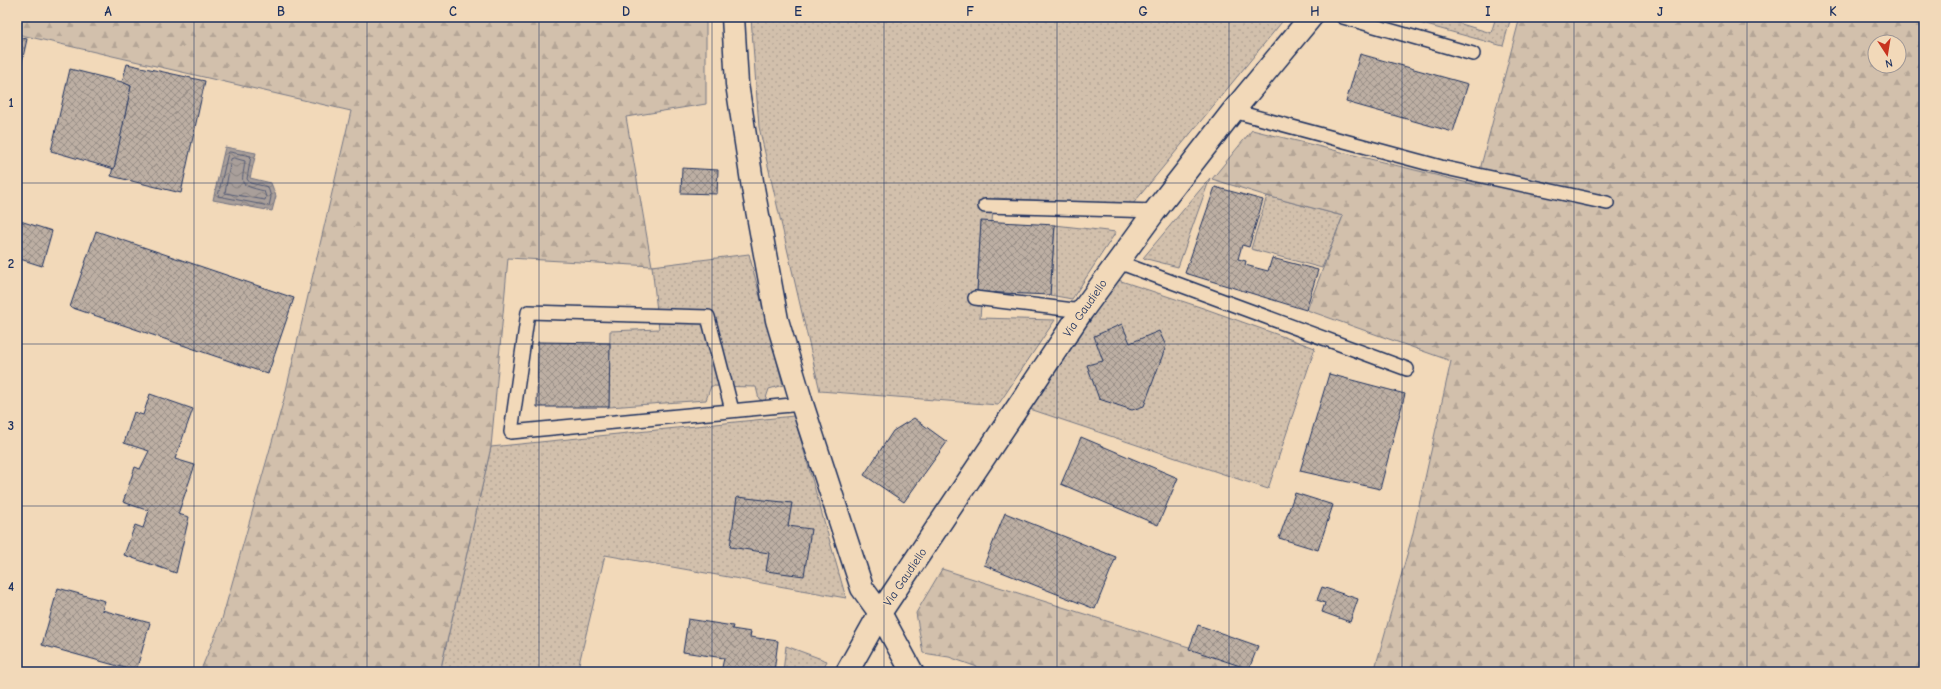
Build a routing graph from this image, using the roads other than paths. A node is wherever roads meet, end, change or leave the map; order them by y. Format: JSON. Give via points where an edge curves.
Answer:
{"nodes":[{"id":1,"x":733,"y":17,"type":"edge"},
{"id":2,"x":1311,"y":17,"type":"edge"},
{"id":3,"x":1343,"y":17,"type":"edge"},
{"id":4,"x":1473,"y":54,"type":"dead end"},
{"id":5,"x":1233,"y":111,"type":"junction"},
{"id":6,"x":1607,"y":203,"type":"dead end"},
{"id":7,"x":985,"y":206,"type":"dead end"},
{"id":8,"x":1155,"y":211,"type":"junction"},
{"id":9,"x":1118,"y":262,"type":"junction"},
{"id":10,"x":975,"y":298,"type":"dead end"},
{"id":11,"x":1082,"y":311,"type":"junction"},
{"id":12,"x":1407,"y":368,"type":"dead end"},
{"id":13,"x":802,"y":404,"type":"junction"},
{"id":14,"x":732,"y":410,"type":"junction"},
{"id":15,"x":880,"y":613,"type":"junction"},
{"id":16,"x":846,"y":672,"type":"edge"},
{"id":17,"x":912,"y":672,"type":"edge"}],
"edges":[{"from":1,"to":13,"type":"street","via":[[737,84],[753,188],[777,320]]},
{"from":2,"to":5,"type":"street","name":"Via Gaudiello"},
{"from":3,"to":4,"type":"lane"},
{"from":5,"to":6,"type":"lane","via":[[1442,167]]},
{"from":5,"to":8,"type":"street","name":"Via Gaudiello"},
{"from":7,"to":8,"type":"lane"},
{"from":8,"to":9,"type":"street","name":"Via Gaudiello"},
{"from":9,"to":11,"type":"street","name":"Via Gaudiello"},
{"from":9,"to":12,"type":"lane"},
{"from":10,"to":11,"type":"lane"},
{"from":11,"to":15,"type":"street","name":"Via Gaudiello"},
{"from":13,"to":14,"type":"lane"},
{"from":13,"to":15,"type":"street","via":[[862,588]]},
{"from":14,"to":14,"type":"lane","via":[[511,432],[528,312],[708,317]]},
{"from":15,"to":16,"type":"street","name":"Via Gaudiello"},
{"from":15,"to":17,"type":"street"}]}
